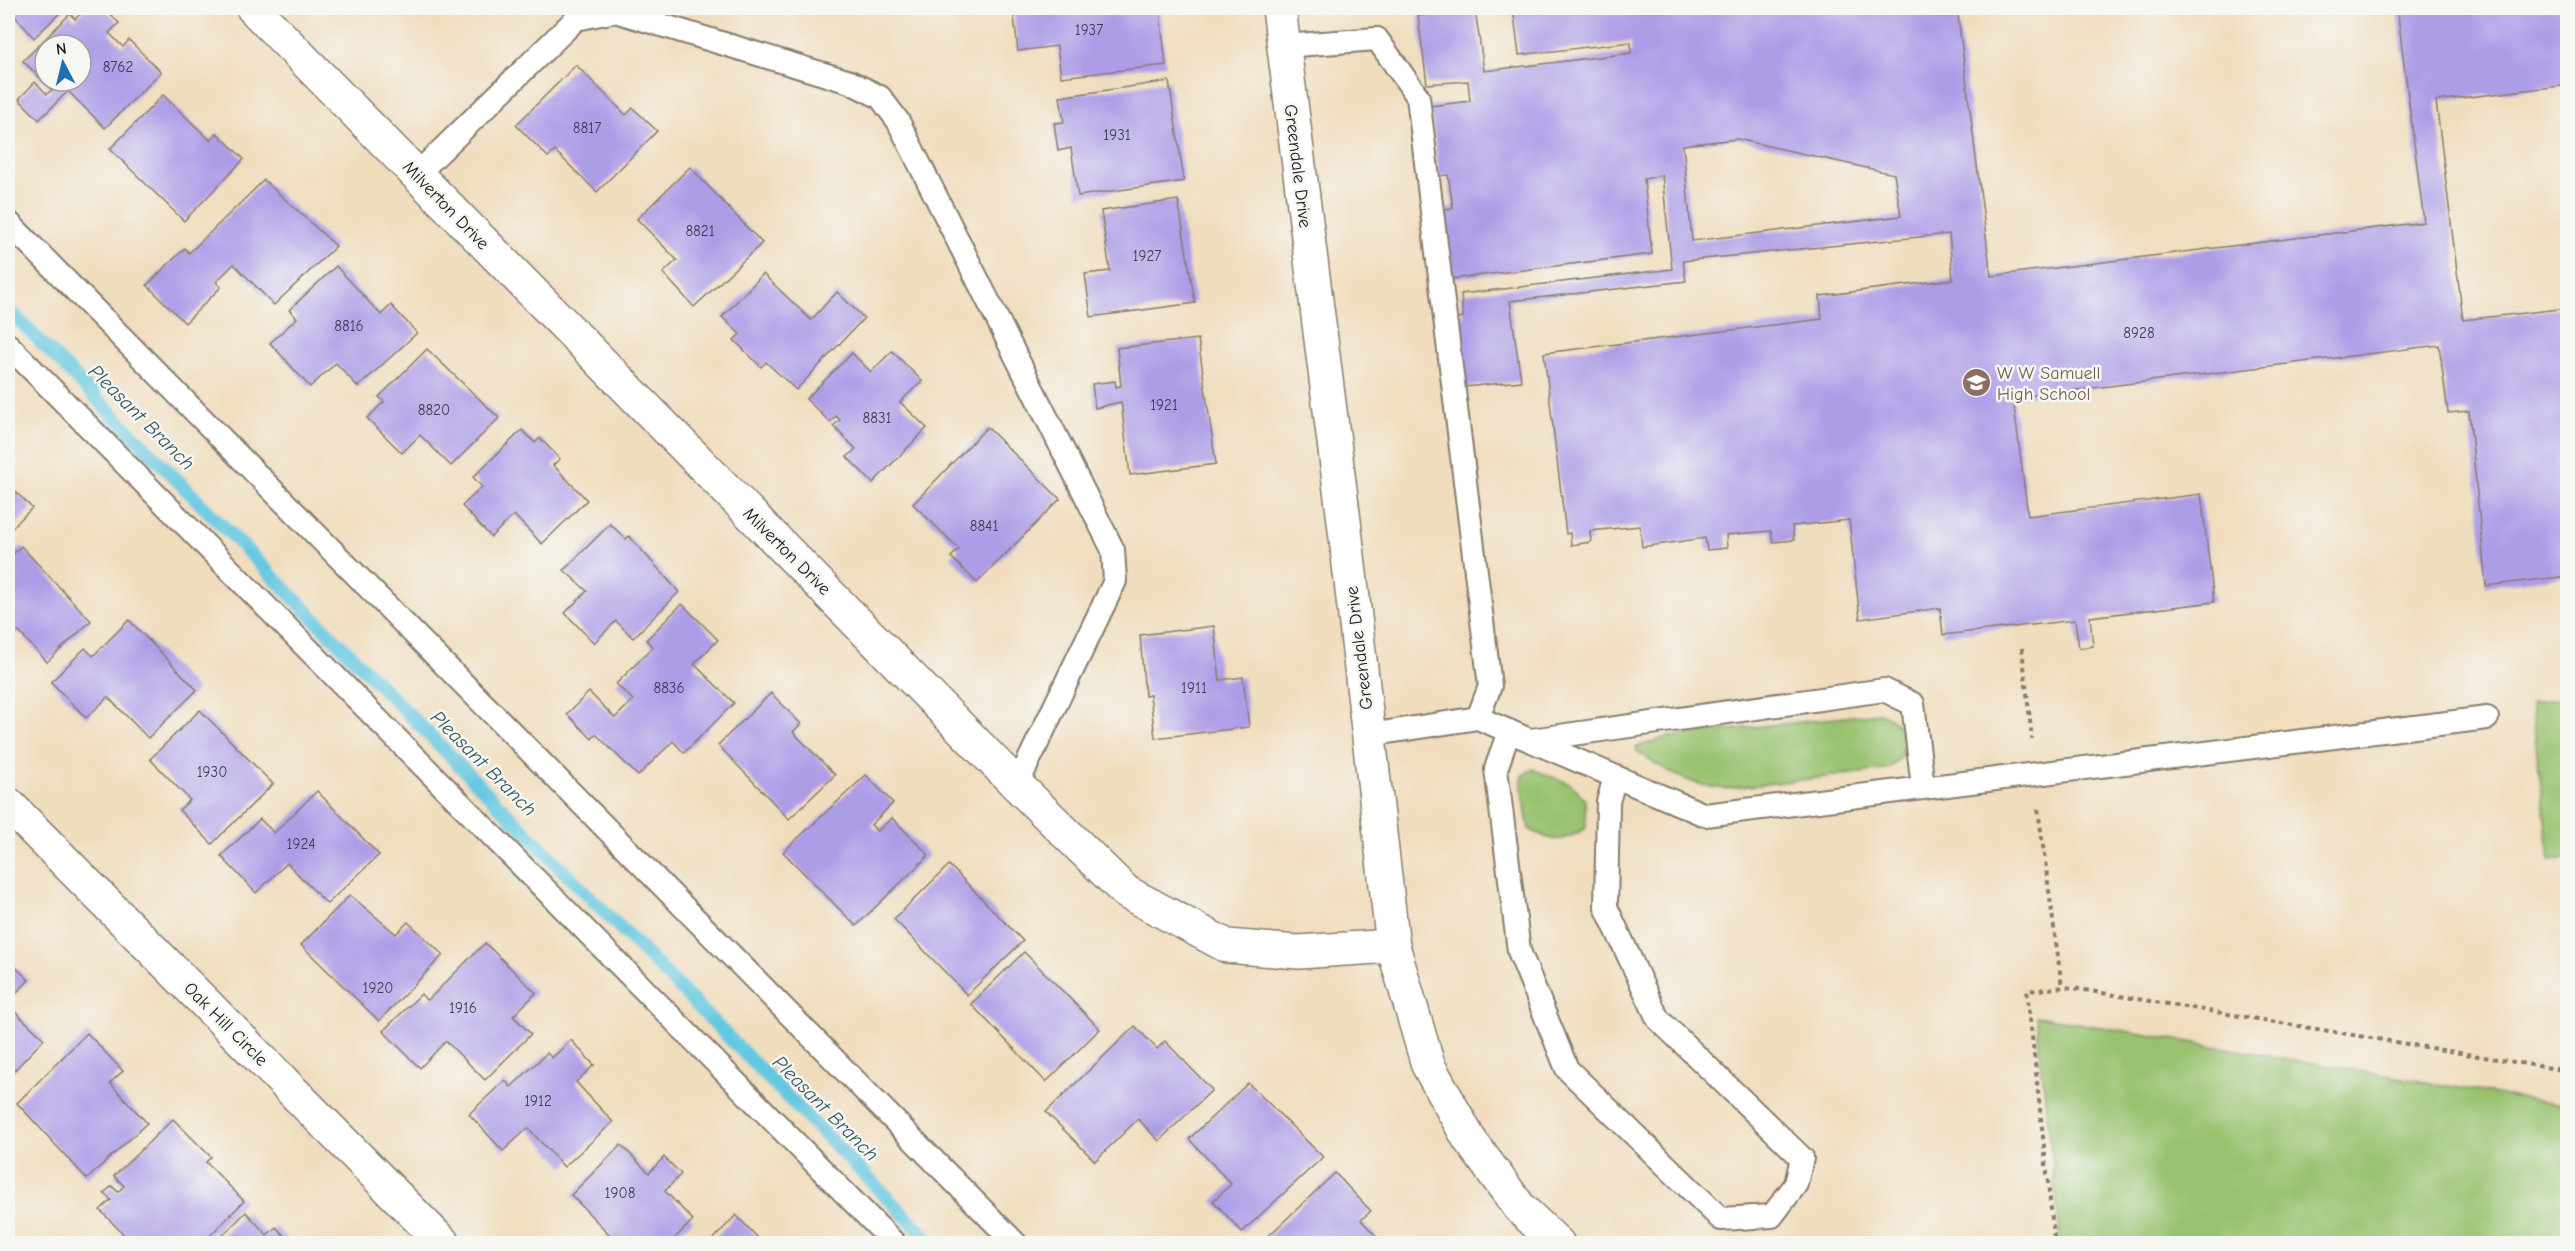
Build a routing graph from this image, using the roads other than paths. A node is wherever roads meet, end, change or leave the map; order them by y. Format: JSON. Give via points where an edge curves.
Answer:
{"nodes":[{"id":1,"x":253,"y":8,"type":"edge"},
{"id":2,"x":1279,"y":8,"type":"edge"},
{"id":3,"x":1283,"y":46,"type":"junction"},
{"id":4,"x":416,"y":175,"type":"junction"},
{"id":5,"x":8,"y":222,"type":"edge"},
{"id":6,"x":8,"y":345,"type":"edge"},
{"id":7,"x":1478,"y":718,"type":"junction"},
{"id":8,"x":2487,"y":718,"type":"dead end"},
{"id":9,"x":1509,"y":731,"type":"junction"},
{"id":10,"x":1369,"y":735,"type":"junction"},
{"id":11,"x":1530,"y":740,"type":"junction"},
{"id":12,"x":1615,"y":777,"type":"junction"},
{"id":13,"x":1017,"y":785,"type":"junction"},
{"id":14,"x":1923,"y":787,"type":"junction"},
{"id":15,"x":10,"y":811,"type":"edge"},
{"id":16,"x":1393,"y":946,"type":"junction"},
{"id":17,"x":444,"y":1244,"type":"edge"},
{"id":18,"x":895,"y":1244,"type":"edge"},
{"id":19,"x":1016,"y":1244,"type":"edge"},
{"id":20,"x":1558,"y":1244,"type":"edge"}],
"edges":[{"from":1,"to":4,"type":"street","name":"Milverton Drive"},
{"from":2,"to":3,"type":"street","name":"Greendale Drive"},
{"from":3,"to":7,"type":"lane","via":[[1377,39],[1418,97],[1490,686]]},
{"from":3,"to":10,"type":"street","name":"Greendale Drive"},
{"from":4,"to":13,"type":"street","name":"Milverton Drive"},
{"from":4,"to":13,"type":"lane","via":[[576,19],[615,11],[850,82],[880,97],[898,121],[1113,550],[1115,581]]},
{"from":5,"to":19,"type":"lane"},
{"from":6,"to":18,"type":"lane"},
{"from":7,"to":9,"type":"lane"},
{"from":7,"to":10,"type":"lane"},
{"from":8,"to":14,"type":"lane"},
{"from":9,"to":11,"type":"lane"},
{"from":9,"to":12,"type":"lane","via":[[1496,769],[1519,951],[1567,1069],[1721,1219],[1772,1216],[1796,1184],[1802,1158],[1658,1019],[1606,907],[1608,802]]},
{"from":10,"to":16,"type":"street","name":"Greendale Drive"},
{"from":11,"to":12,"type":"lane"},
{"from":11,"to":14,"type":"lane","via":[[1884,690],[1913,704]]},
{"from":12,"to":14,"type":"lane","via":[[1705,815]]},
{"from":13,"to":16,"type":"street","name":"Milverton Drive","via":[[1126,892],[1227,946],[1298,952]]},
{"from":15,"to":17,"type":"street","name":"Oak Hill Circle"},
{"from":16,"to":20,"type":"street","name":"Greendale Drive","via":[[1428,1065],[1464,1130],[1520,1208]]}]}
